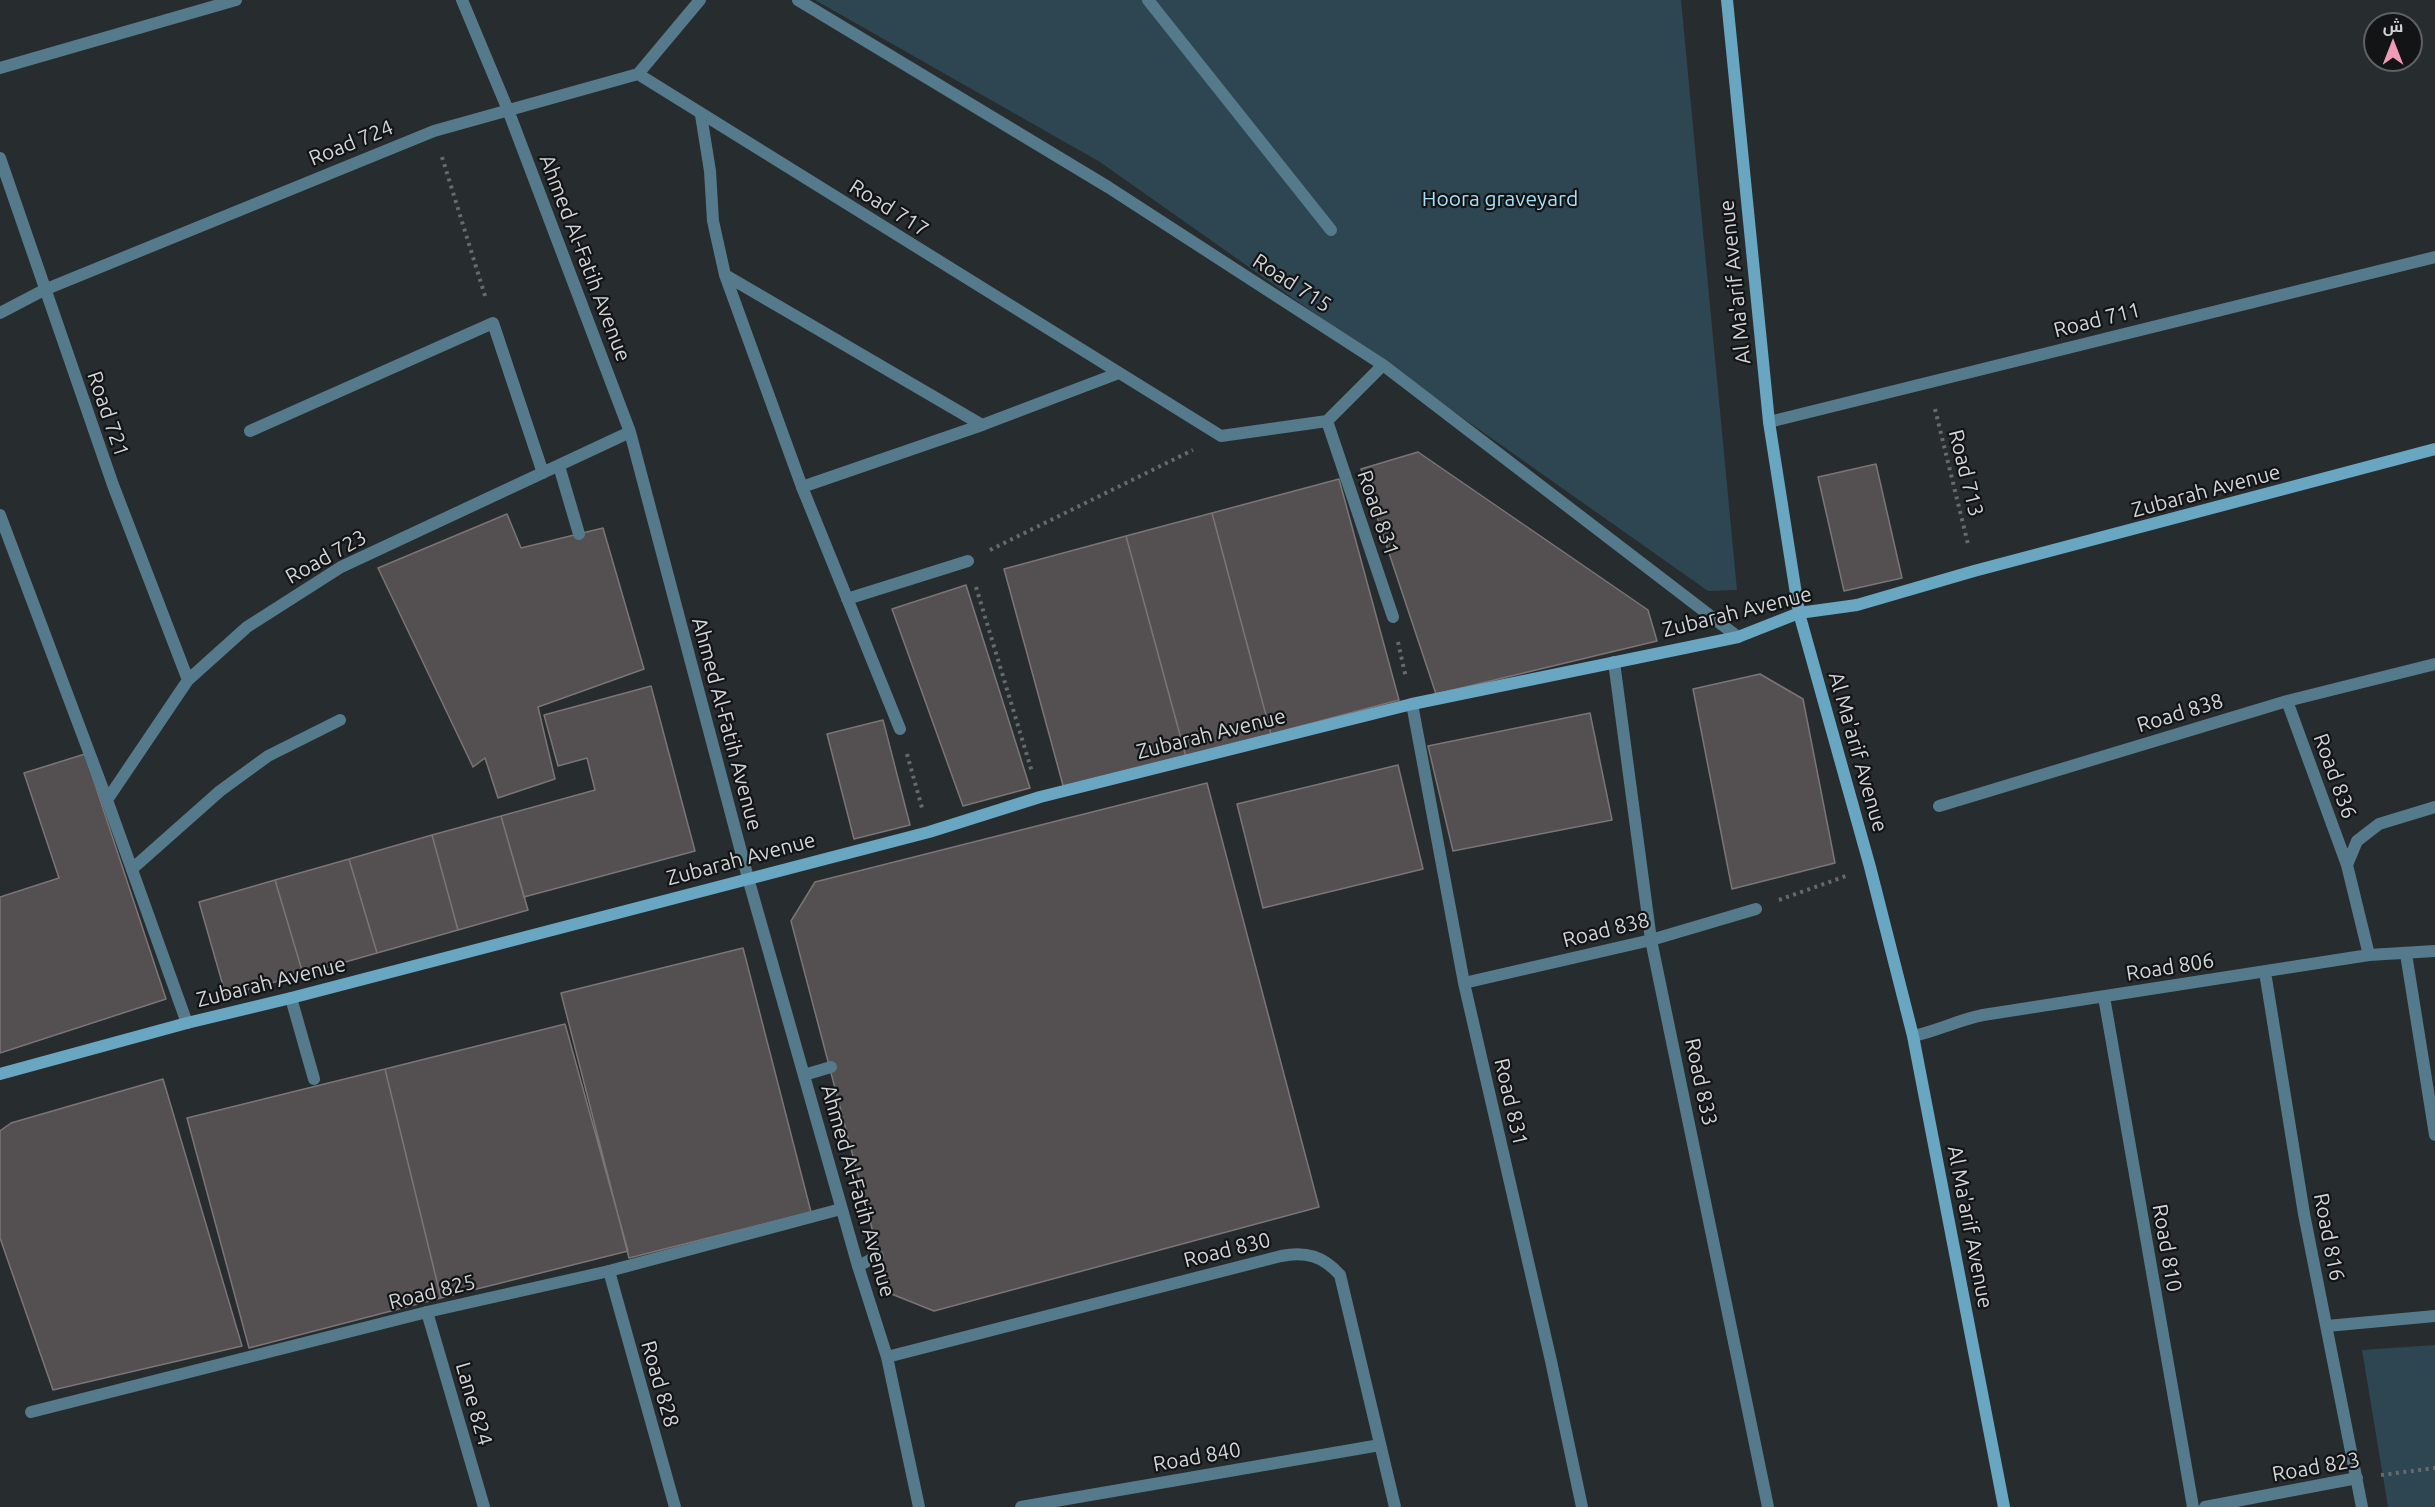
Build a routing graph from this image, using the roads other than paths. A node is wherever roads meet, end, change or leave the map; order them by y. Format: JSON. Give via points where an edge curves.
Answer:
{"nodes":[{"id":1,"x":236,"y":0,"type":"edge"},
{"id":2,"x":462,"y":0,"type":"edge"},
{"id":3,"x":700,"y":0,"type":"edge"},
{"id":4,"x":798,"y":0,"type":"edge"},
{"id":5,"x":1148,"y":0,"type":"edge"},
{"id":6,"x":1727,"y":0,"type":"edge"},
{"id":7,"x":0,"y":68,"type":"edge"},
{"id":8,"x":638,"y":74,"type":"junction"},
{"id":9,"x":508,"y":110,"type":"junction"},
{"id":10,"x":701,"y":115,"type":"junction"},
{"id":11,"x":0,"y":158,"type":"edge"},
{"id":12,"x":1331,"y":230,"type":"dead end"},
{"id":13,"x":2435,"y":257,"type":"edge"},
{"id":14,"x":725,"y":274,"type":"junction"},
{"id":15,"x":44,"y":290,"type":"junction"},
{"id":16,"x":0,"y":314,"type":"edge"},
{"id":17,"x":1383,"y":365,"type":"junction"},
{"id":18,"x":1119,"y":373,"type":"junction"},
{"id":19,"x":1327,"y":421,"type":"junction"},
{"id":20,"x":1769,"y":422,"type":"junction"},
{"id":21,"x":982,"y":425,"type":"junction"},
{"id":22,"x":250,"y":431,"type":"dead end"},
{"id":23,"x":630,"y":432,"type":"junction"},
{"id":24,"x":2435,"y":449,"type":"edge"},
{"id":25,"x":559,"y":465,"type":"junction"},
{"id":26,"x":543,"y":473,"type":"junction"},
{"id":27,"x":802,"y":487,"type":"junction"},
{"id":28,"x":0,"y":515,"type":"edge"},
{"id":29,"x":579,"y":534,"type":"dead end"},
{"id":30,"x":968,"y":561,"type":"road end"},
{"id":31,"x":848,"y":599,"type":"junction"},
{"id":32,"x":1799,"y":614,"type":"junction"},
{"id":33,"x":1393,"y":617,"type":"road end"},
{"id":34,"x":1738,"y":637,"type":"junction"},
{"id":35,"x":1614,"y":662,"type":"junction"},
{"id":36,"x":2435,"y":664,"type":"edge"},
{"id":37,"x":188,"y":680,"type":"junction"},
{"id":38,"x":2287,"y":701,"type":"junction"},
{"id":39,"x":1412,"y":704,"type":"junction"},
{"id":40,"x":340,"y":720,"type":"dead end"},
{"id":41,"x":900,"y":729,"type":"road end"},
{"id":42,"x":107,"y":800,"type":"junction"},
{"id":43,"x":1939,"y":806,"type":"dead end"},
{"id":44,"x":2435,"y":807,"type":"edge"},
{"id":45,"x":2347,"y":865,"type":"junction"},
{"id":46,"x":132,"y":869,"type":"junction"},
{"id":47,"x":748,"y":878,"type":"junction"},
{"id":48,"x":1756,"y":909,"type":"road end"},
{"id":49,"x":1651,"y":940,"type":"junction"},
{"id":50,"x":2435,"y":951,"type":"edge"},
{"id":51,"x":2406,"y":954,"type":"junction"},
{"id":52,"x":2369,"y":955,"type":"junction"},
{"id":53,"x":2265,"y":972,"type":"junction"},
{"id":54,"x":1464,"y":984,"type":"junction"},
{"id":55,"x":2104,"y":997,"type":"junction"},
{"id":56,"x":291,"y":998,"type":"junction"},
{"id":57,"x":187,"y":1023,"type":"junction"},
{"id":58,"x":1913,"y":1036,"type":"junction"},
{"id":59,"x":831,"y":1067,"type":"dead end"},
{"id":60,"x":0,"y":1074,"type":"edge"},
{"id":61,"x":804,"y":1075,"type":"junction"},
{"id":62,"x":314,"y":1079,"type":"dead end"},
{"id":63,"x":2435,"y":1135,"type":"edge"},
{"id":64,"x":842,"y":1209,"type":"junction"},
{"id":65,"x":878,"y":1256,"type":"dead end"},
{"id":66,"x":858,"y":1266,"type":"junction"},
{"id":67,"x":609,"y":1271,"type":"junction"},
{"id":68,"x":427,"y":1312,"type":"junction"},
{"id":69,"x":2435,"y":1316,"type":"edge"},
{"id":70,"x":2327,"y":1326,"type":"junction"},
{"id":71,"x":887,"y":1357,"type":"junction"},
{"id":72,"x":31,"y":1412,"type":"dead end"},
{"id":73,"x":1380,"y":1445,"type":"junction"},
{"id":74,"x":2357,"y":1478,"type":"junction"},
{"id":75,"x":484,"y":1507,"type":"edge"},
{"id":76,"x":675,"y":1507,"type":"edge"},
{"id":77,"x":919,"y":1507,"type":"edge"},
{"id":78,"x":1021,"y":1507,"type":"edge"},
{"id":79,"x":1395,"y":1507,"type":"edge"},
{"id":80,"x":1582,"y":1507,"type":"edge"},
{"id":81,"x":1768,"y":1507,"type":"edge"},
{"id":82,"x":2004,"y":1507,"type":"edge"},
{"id":83,"x":2193,"y":1507,"type":"edge"},
{"id":84,"x":2205,"y":1507,"type":"edge"},
{"id":85,"x":2362,"y":1507,"type":"edge"}],
"edges":[{"from":1,"to":7,"type":"street"},
{"from":2,"to":9,"type":"street","name":"Ahmed Al-Fatih Avenue"},
{"from":3,"to":8,"type":"street"},
{"from":4,"to":17,"type":"street","name":"Road 715","via":[[1108,187]]},
{"from":5,"to":12,"type":"street"},
{"from":6,"to":20,"type":"street","name":"Al Ma'arif Avenue"},
{"from":8,"to":9,"type":"street","name":"Road 724"},
{"from":8,"to":10,"type":"street","name":"Road 717"},
{"from":9,"to":15,"type":"street","name":"Road 724","via":[[434,130]]},
{"from":9,"to":23,"type":"street","name":"Ahmed Al-Fatih Avenue"},
{"from":10,"to":14,"type":"street","via":[[713,221]]},
{"from":10,"to":18,"type":"street","name":"Road 717"},
{"from":11,"to":15,"type":"street","name":"Road 721"},
{"from":13,"to":20,"type":"street","name":"Road 711"},
{"from":14,"to":21,"type":"street"},
{"from":14,"to":27,"type":"street"},
{"from":15,"to":16,"type":"street","name":"Road 724"},
{"from":15,"to":37,"type":"street","name":"Road 721"},
{"from":17,"to":19,"type":"street"},
{"from":17,"to":34,"type":"street","name":"Road 715"},
{"from":18,"to":19,"type":"street","name":"Road 717","via":[[1221,436]]},
{"from":18,"to":21,"type":"street"},
{"from":19,"to":33,"type":"street","name":"Road 831"},
{"from":20,"to":32,"type":"street","name":"Al Ma'arif Avenue"},
{"from":21,"to":27,"type":"street"},
{"from":22,"to":26,"type":"street","via":[[494,323]]},
{"from":23,"to":25,"type":"street","name":"Road 723"},
{"from":23,"to":47,"type":"street","name":"Ahmed Al-Fatih Avenue"},
{"from":24,"to":32,"type":"street","name":"Zubarah Avenue","via":[[1857,605]]},
{"from":25,"to":26,"type":"street","name":"Road 723"},
{"from":25,"to":29,"type":"street"},
{"from":26,"to":37,"type":"street","name":"Road 723","via":[[341,567],[247,627]]},
{"from":27,"to":31,"type":"street"},
{"from":28,"to":42,"type":"street"},
{"from":30,"to":31,"type":"street"},
{"from":31,"to":41,"type":"street"},
{"from":32,"to":34,"type":"street","name":"Zubarah Avenue"},
{"from":32,"to":58,"type":"street","name":"Al Ma'arif Avenue"},
{"from":34,"to":35,"type":"street","name":"Zubarah Avenue"},
{"from":35,"to":39,"type":"street","name":"Zubarah Avenue"},
{"from":35,"to":49,"type":"street","name":"Road 833"},
{"from":36,"to":38,"type":"street","name":"Road 838"},
{"from":37,"to":42,"type":"street","name":"Road 723"},
{"from":38,"to":43,"type":"street","name":"Road 838"},
{"from":38,"to":45,"type":"street","name":"Road 836"},
{"from":39,"to":47,"type":"street","name":"Zubarah Avenue","via":[[1040,797],[929,831]]},
{"from":39,"to":54,"type":"street","name":"Road 831"},
{"from":40,"to":46,"type":"street","via":[[268,756],[220,790]]},
{"from":42,"to":46,"type":"street"},
{"from":44,"to":45,"type":"street","name":"Road 836","via":[[2379,824],[2357,842]]},
{"from":45,"to":52,"type":"street","name":"Road 836"},
{"from":46,"to":57,"type":"street"},
{"from":47,"to":56,"type":"street","name":"Zubarah Avenue"},
{"from":47,"to":61,"type":"street","name":"Ahmed Al-Fatih Avenue"},
{"from":48,"to":49,"type":"street","name":"Road 838"},
{"from":49,"to":54,"type":"street","name":"Road 838"},
{"from":49,"to":81,"type":"street","name":"Road 833"},
{"from":50,"to":51,"type":"street","name":"Road 806"},
{"from":51,"to":52,"type":"street","name":"Road 806"},
{"from":51,"to":63,"type":"street"},
{"from":52,"to":53,"type":"street","name":"Road 806"},
{"from":53,"to":55,"type":"street","name":"Road 806"},
{"from":53,"to":70,"type":"street","name":"Road 816","via":[[2304,1214]]},
{"from":54,"to":80,"type":"street","name":"Road 831"},
{"from":55,"to":58,"type":"street","name":"Road 806","via":[[1965,1018]]},
{"from":55,"to":83,"type":"street","name":"Road 810"},
{"from":56,"to":57,"type":"street","name":"Zubarah Avenue"},
{"from":56,"to":62,"type":"street"},
{"from":57,"to":60,"type":"street","name":"Zubarah Avenue"},
{"from":58,"to":82,"type":"street","name":"Al Ma'arif Avenue"},
{"from":59,"to":61,"type":"street"},
{"from":61,"to":64,"type":"street","name":"Ahmed Al-Fatih Avenue"},
{"from":64,"to":66,"type":"street","name":"Ahmed Al-Fatih Avenue"},
{"from":64,"to":67,"type":"street","name":"Road 825"},
{"from":65,"to":66,"type":"street"},
{"from":66,"to":71,"type":"street","name":"Ahmed Al-Fatih Avenue"},
{"from":67,"to":68,"type":"street","name":"Road 825"},
{"from":67,"to":76,"type":"street","name":"Road 828"},
{"from":68,"to":72,"type":"street","name":"Road 825"},
{"from":68,"to":75,"type":"street","name":"Lane 824"},
{"from":69,"to":70,"type":"street"},
{"from":70,"to":74,"type":"street","name":"Road 816"},
{"from":71,"to":73,"type":"street","name":"Road 830","via":[[1281,1256],[1307,1254],[1331,1265],[1340,1275]]},
{"from":71,"to":77,"type":"street","name":"Ahmed Al-Fatih Avenue"},
{"from":73,"to":78,"type":"street","name":"Road 840"},
{"from":73,"to":79,"type":"street","name":"Road 830"},
{"from":74,"to":84,"type":"street","name":"Road 823"},
{"from":74,"to":85,"type":"street","name":"Road 816"}]}
